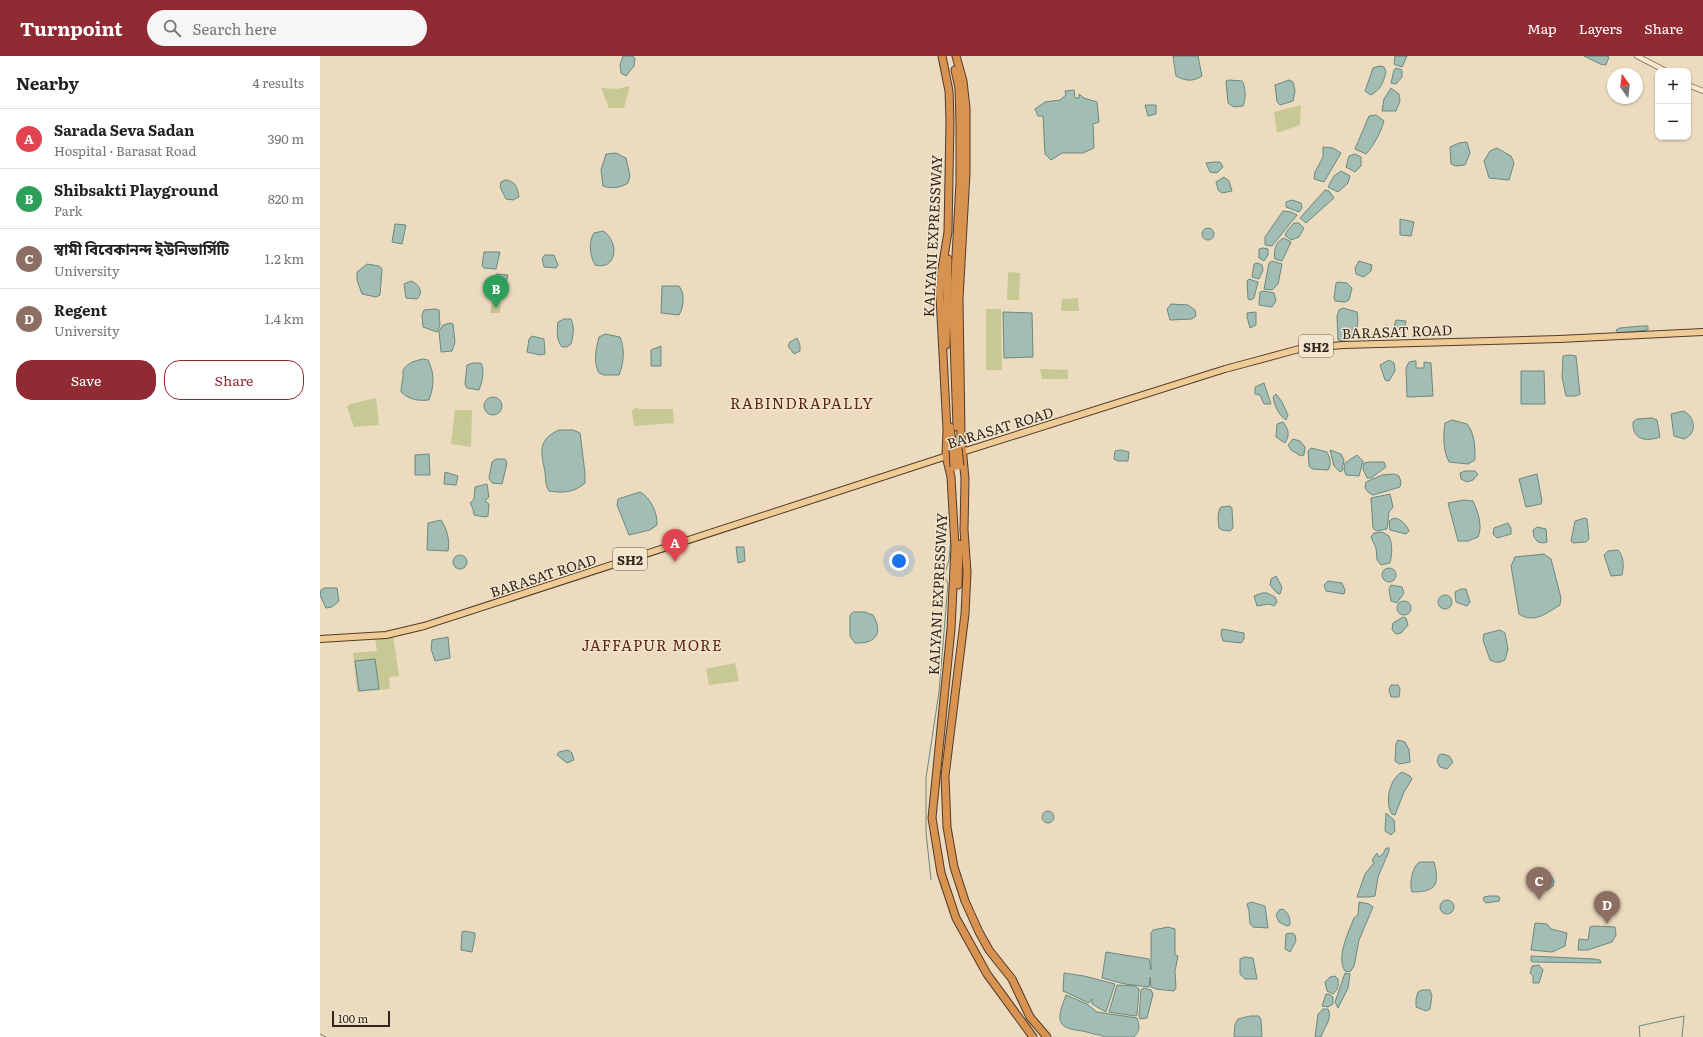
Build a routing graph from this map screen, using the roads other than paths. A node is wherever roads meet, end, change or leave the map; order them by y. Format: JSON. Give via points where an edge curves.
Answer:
{"nodes":[{"id":1,"x":942,"y":56,"type":"edge"},
{"id":2,"x":946,"y":56,"type":"edge"},
{"id":3,"x":952,"y":56,"type":"edge"},
{"id":4,"x":956,"y":56,"type":"edge"},
{"id":5,"x":1637,"y":56,"type":"edge"},
{"id":6,"x":1660,"y":68,"type":"edge"},
{"id":7,"x":1691,"y":86,"type":"edge"},
{"id":8,"x":1703,"y":92,"type":"edge"},
{"id":9,"x":951,"y":263,"type":"junction"},
{"id":10,"x":1703,"y":332,"type":"edge"},
{"id":11,"x":958,"y":449,"type":"junction"},
{"id":12,"x":946,"y":456,"type":"junction"},
{"id":13,"x":961,"y":571,"type":"junction"},
{"id":14,"x":320,"y":639,"type":"edge"},
{"id":15,"x":948,"y":671,"type":"junction"},
{"id":16,"x":957,"y":674,"type":"junction"},
{"id":17,"x":1033,"y":1037,"type":"edge"},
{"id":18,"x":1047,"y":1037,"type":"edge"}],
"edges":[{"from":1,"to":12,"type":"highway","name":"KALYANI EXPRESSWAY","via":[[949,91],[950,121],[948,232],[940,297]]},
{"from":2,"to":9,"type":"highway","via":[[953,90],[954,123]]},
{"from":3,"to":9,"type":"highway","via":[[959,88],[960,182]]},
{"from":4,"to":11,"type":"highway","via":[[963,81],[966,108],[966,173],[959,299],[961,418]]},
{"from":5,"to":6,"type":"street"},
{"from":7,"to":8,"type":"street"},
{"from":9,"to":11,"type":"highway","via":[[946,313],[947,379]]},
{"from":10,"to":11,"type":"main road","name":"BARASAT ROAD","number":"SH2","via":[[1343,345],[1299,349]]},
{"from":11,"to":12,"type":"main road","name":"BARASAT ROAD","number":"SH2"},
{"from":11,"to":13,"type":"highway","bridge":true},
{"from":11,"to":16,"type":"highway","via":[[967,572]]},
{"from":12,"to":14,"type":"main road","name":"BARASAT ROAD","number":"SH2","via":[[424,626],[386,635]]},
{"from":12,"to":15,"type":"highway","name":"KALYANI EXPRESSWAY","via":[[951,477],[955,547]]},
{"from":13,"to":15,"type":"highway","via":[[952,669]]},
{"from":13,"to":16,"type":"highway","via":[[954,670]]},
{"from":15,"to":17,"type":"highway","name":"KALYANI EXPRESSWAY","via":[[932,818],[941,873],[956,918],[986,974]]},
{"from":16,"to":18,"type":"highway","via":[[945,776],[947,827],[954,867],[979,932],[989,950],[1012,979],[1030,1017]]}]}
